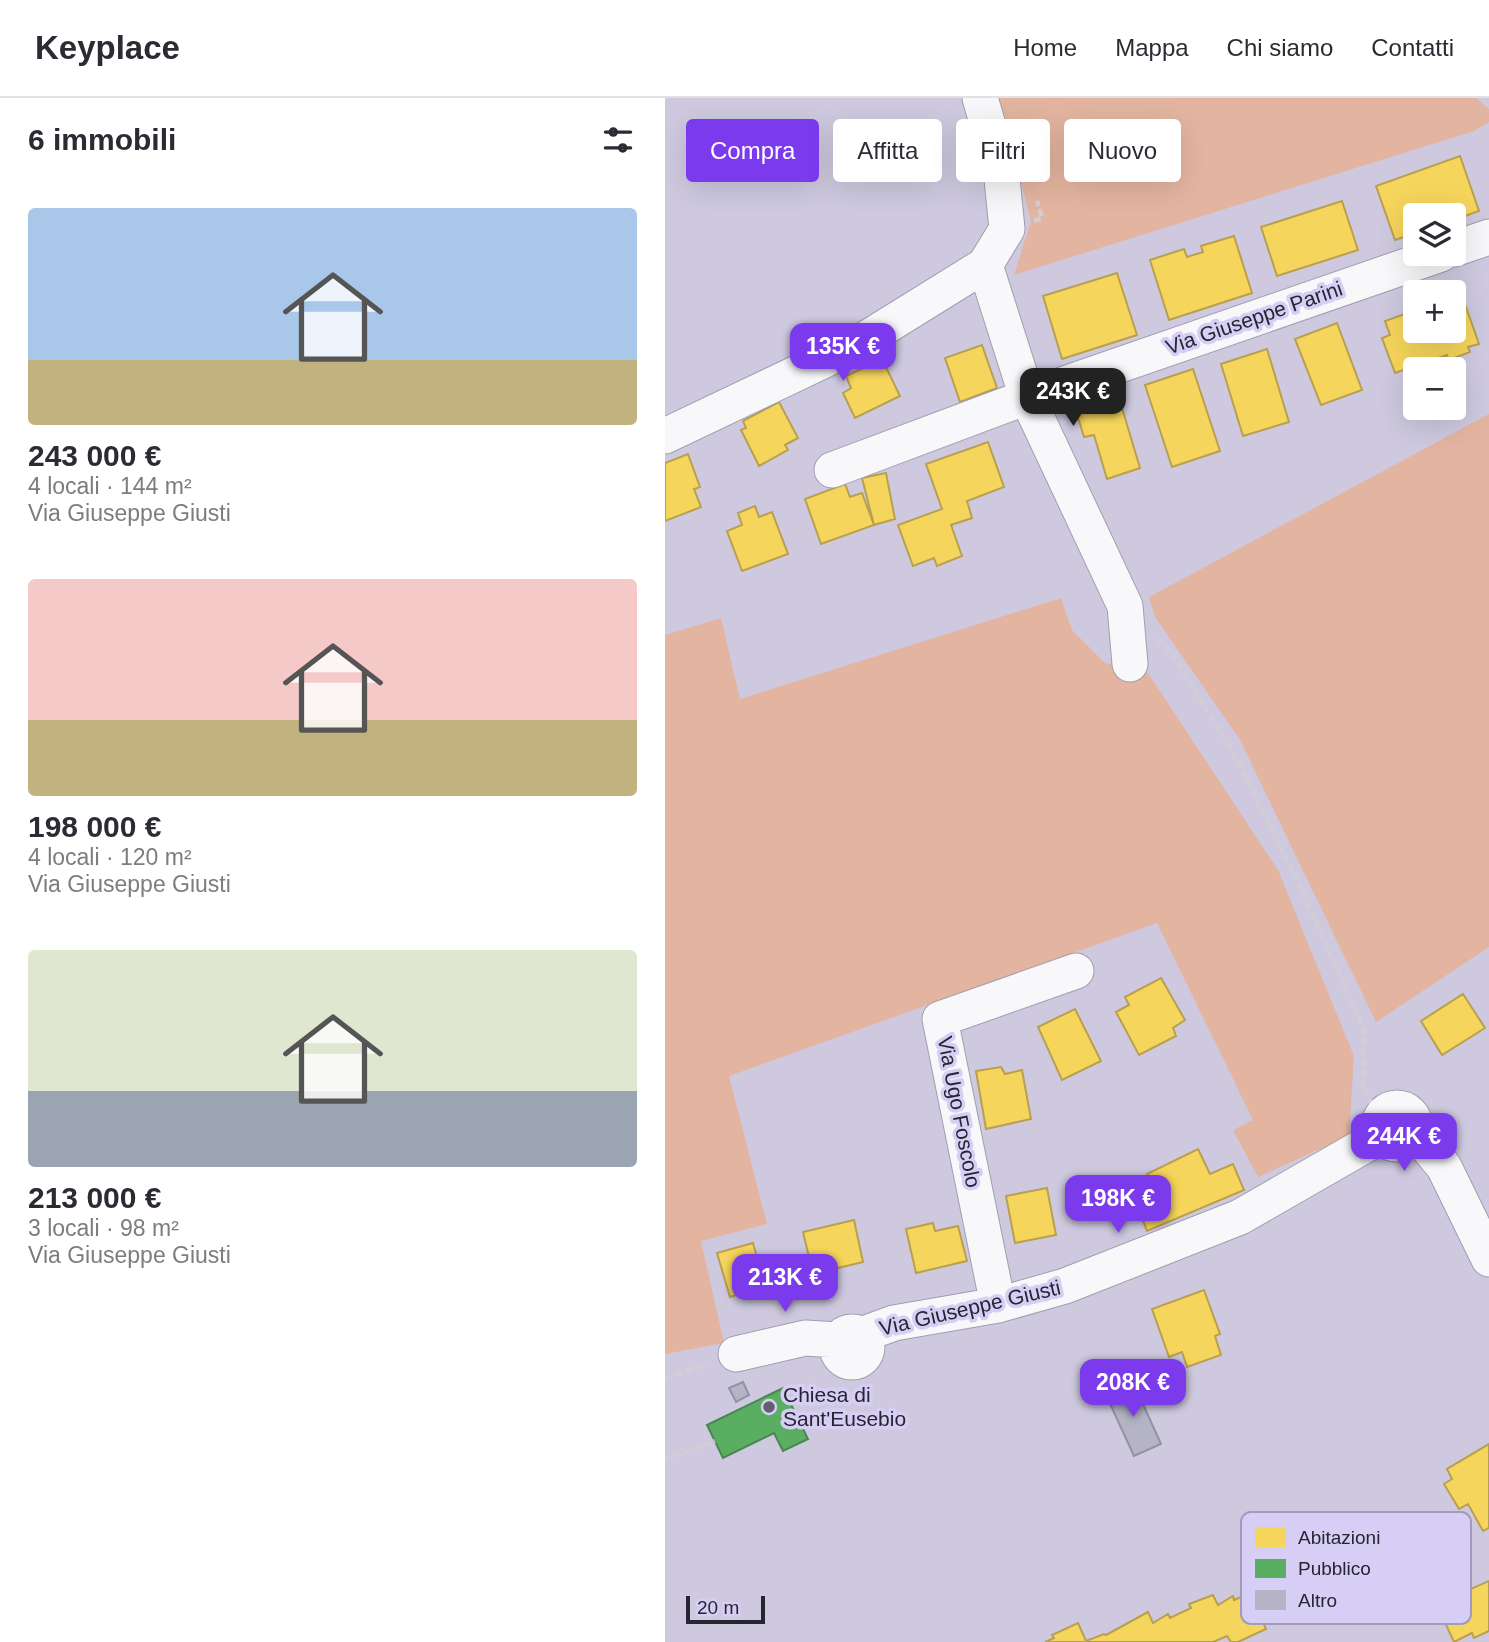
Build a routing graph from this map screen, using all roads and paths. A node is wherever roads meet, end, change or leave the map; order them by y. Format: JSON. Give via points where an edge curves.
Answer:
{"nodes":[{"id":1,"x":980,"y":98,"type":"edge"},
{"id":2,"x":1489,"y":237,"type":"edge"},
{"id":3,"x":1466,"y":245,"type":"edge"},
{"id":4,"x":985,"y":265,"type":"junction"},
{"id":5,"x":1406,"y":266,"type":"edge"},
{"id":6,"x":1027,"y":397,"type":"junction"},
{"id":7,"x":665,"y":436,"type":"edge"},
{"id":8,"x":832,"y":470,"type":"dead end"},
{"id":9,"x":1125,"y":606,"type":"junction"},
{"id":10,"x":1130,"y":664,"type":"dead end"},
{"id":11,"x":1076,"y":971,"type":"dead end"},
{"id":12,"x":1392,"y":1130,"type":"junction"},
{"id":13,"x":1489,"y":1259,"type":"edge"},
{"id":14,"x":998,"y":1305,"type":"junction"},
{"id":15,"x":736,"y":1354,"type":"joint"},
{"id":16,"x":665,"y":1378,"type":"edge"},
{"id":17,"x":715,"y":1441,"type":"dead end"},
{"id":18,"x":665,"y":1460,"type":"edge"}],
"edges":[{"from":1,"to":4,"type":"street","via":[[1001,169],[1007,229]]},
{"from":2,"to":3,"type":"street"},
{"from":4,"to":6,"type":"street"},
{"from":4,"to":7,"type":"street","via":[[856,345]]},
{"from":5,"to":6,"type":"street","name":"Via Giuseppe Parini"},
{"from":6,"to":8,"type":"street","name":"Via Giuseppe Parini"},
{"from":6,"to":9,"type":"street"},
{"from":9,"to":10,"type":"street"},
{"from":9,"to":12,"type":"path","via":[[1171,653],[1232,750],[1363,1027],[1363,1084]]},
{"from":11,"to":14,"type":"street","name":"Via Ugo Foscolo","via":[[940,1019]]},
{"from":12,"to":13,"type":"street","via":[[1444,1167]]},
{"from":12,"to":14,"type":"street","name":"Via Giuseppe Giusti","via":[[1240,1217],[1065,1286]]},
{"from":14,"to":15,"type":"street","name":"Via Giuseppe Giusti","via":[[894,1323],[849,1338],[805,1338]]},
{"from":15,"to":16,"type":"path"},
{"from":17,"to":18,"type":"path"}]}
